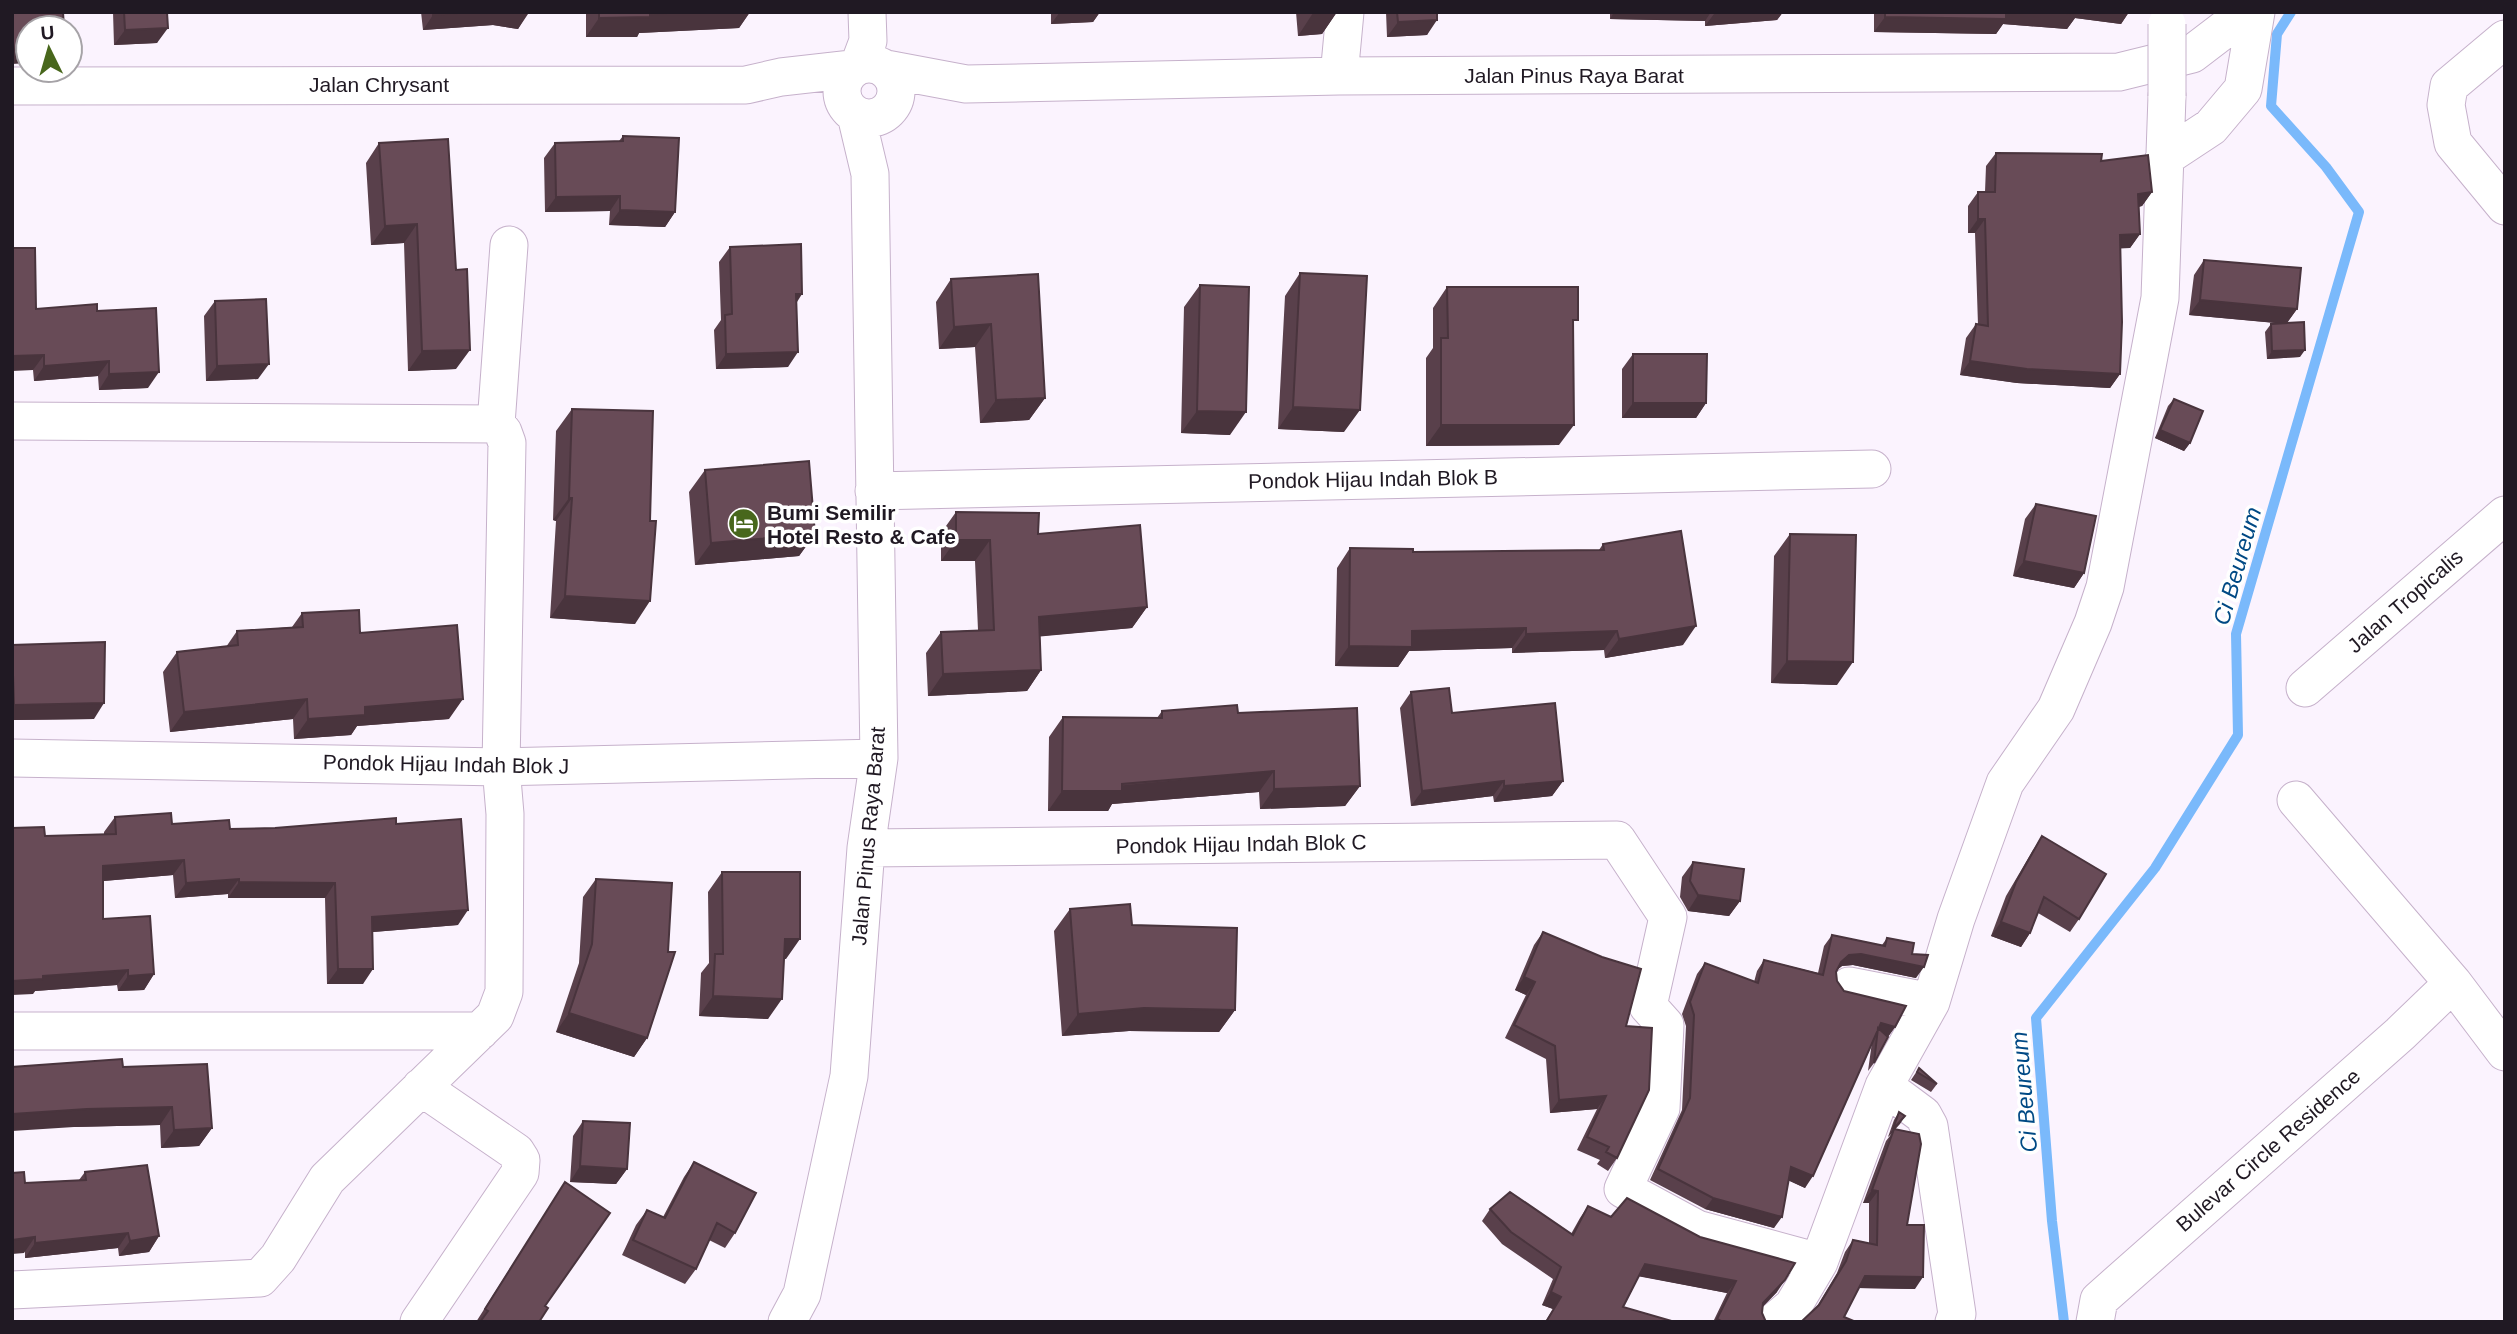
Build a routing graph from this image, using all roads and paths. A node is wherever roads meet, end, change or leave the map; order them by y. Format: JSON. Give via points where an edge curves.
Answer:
{"nodes":[{"id":1,"x":1345,"y":12,"type":"edge"},
{"id":2,"x":2247,"y":12,"type":"edge"},
{"id":3,"x":2256,"y":12,"type":"edge"},
{"id":4,"x":2168,"y":18,"type":"edge"},
{"id":5,"x":2505,"y":39,"type":"edge"},
{"id":6,"x":869,"y":75,"type":"edge"},
{"id":7,"x":1339,"y":76,"type":"junction"},
{"id":8,"x":12,"y":86,"type":"edge"},
{"id":9,"x":2164,"y":158,"type":"junction"},
{"id":10,"x":2505,"y":206,"type":"edge"},
{"id":11,"x":509,"y":245,"type":"dead end"},
{"id":12,"x":12,"y":421,"type":"edge"},
{"id":13,"x":496,"y":424,"type":"junction"},
{"id":14,"x":1872,"y":469,"type":"dead end"},
{"id":15,"x":874,"y":491,"type":"junction"},
{"id":16,"x":2505,"y":515,"type":"edge"},
{"id":17,"x":2305,"y":688,"type":"dead end"},
{"id":18,"x":12,"y":758,"type":"edge"},
{"id":19,"x":879,"y":758,"type":"junction"},
{"id":20,"x":501,"y":767,"type":"junction"},
{"id":21,"x":2296,"y":800,"type":"dead end"},
{"id":22,"x":866,"y":848,"type":"junction"},
{"id":23,"x":2453,"y":983,"type":"junction"},
{"id":24,"x":1849,"y":986,"type":"dead end"},
{"id":25,"x":1931,"y":1002,"type":"junction"},
{"id":26,"x":2499,"y":1030,"type":"edge"},
{"id":27,"x":12,"y":1031,"type":"edge"},
{"id":28,"x":480,"y":1031,"type":"junction"},
{"id":29,"x":1884,"y":1086,"type":"junction"},
{"id":30,"x":421,"y":1087,"type":"junction"},
{"id":31,"x":1819,"y":1262,"type":"junction"},
{"id":32,"x":12,"y":1290,"type":"edge"},
{"id":33,"x":419,"y":1322,"type":"edge"},
{"id":34,"x":787,"y":1322,"type":"edge"},
{"id":35,"x":1774,"y":1322,"type":"edge"},
{"id":36,"x":1954,"y":1322,"type":"edge"},
{"id":37,"x":2095,"y":1322,"type":"edge"}],
"edges":[{"from":1,"to":7,"type":"street"},
{"from":2,"to":7,"type":"street","name":"Jalan Pinus Raya Barat","via":[[2192,54],[2119,72]]},
{"from":3,"to":9,"type":"street","via":[[2244,89],[2211,127]]},
{"from":4,"to":9,"type":"street","bridge":true},
{"from":5,"to":10,"type":"street","via":[[2449,86],[2446,105],[2453,143]]},
{"from":6,"to":7,"type":"street","name":"Jalan Pinus Raya Barat","via":[[966,84]]},
{"from":6,"to":8,"type":"street","name":"Jalan Chrysant","via":[[779,94],[746,85]]},
{"from":6,"to":15,"type":"street","name":"Jalan Pinus Raya Barat"},
{"from":9,"to":25,"type":"street","via":[[2160,298],[2105,587],[2056,709],[2005,783]]},
{"from":11,"to":13,"type":"street"},
{"from":12,"to":13,"type":"street"},
{"from":13,"to":20,"type":"street","via":[[507,443]]},
{"from":14,"to":15,"type":"street","name":"Pondok Hijau Indah Blok B"},
{"from":15,"to":19,"type":"street","name":"Jalan Pinus Raya Barat"},
{"from":16,"to":17,"type":"street","name":"Jalan Tropicalis"},
{"from":18,"to":20,"type":"street","name":"Pondok Hijau Indah Blok J"},
{"from":19,"to":20,"type":"street","name":"Pondok Hijau Indah Blok J"},
{"from":19,"to":22,"type":"street","name":"Jalan Pinus Raya Barat"},
{"from":20,"to":28,"type":"street","via":[[504,992],[495,1016]]},
{"from":21,"to":23,"type":"street"},
{"from":22,"to":31,"type":"street","name":"Pondok Hijau Indah Blok C","via":[[1616,840],[1668,917],[1648,1006],[1665,1026],[1661,1108],[1623,1189],[1697,1229]]},
{"from":22,"to":34,"type":"street","name":"Jalan Pinus Raya Barat","via":[[849,1076],[802,1294]]},
{"from":23,"to":26,"type":"street"},
{"from":23,"to":37,"type":"street","name":"Bulevar Circle Residence","via":[[2099,1300]]},
{"from":24,"to":25,"type":"street"},
{"from":25,"to":29,"type":"street"},
{"from":27,"to":28,"type":"street"},
{"from":28,"to":30,"type":"street"},
{"from":29,"to":31,"type":"street"},
{"from":29,"to":36,"type":"street","via":[[1923,1115],[1929,1126],[1957,1314]]},
{"from":30,"to":32,"type":"street","via":[[327,1179],[278,1258],[260,1278]]},
{"from":30,"to":33,"type":"street","via":[[516,1152],[521,1160],[520,1173]]},
{"from":31,"to":35,"type":"street","via":[[1793,1306]]}]}
